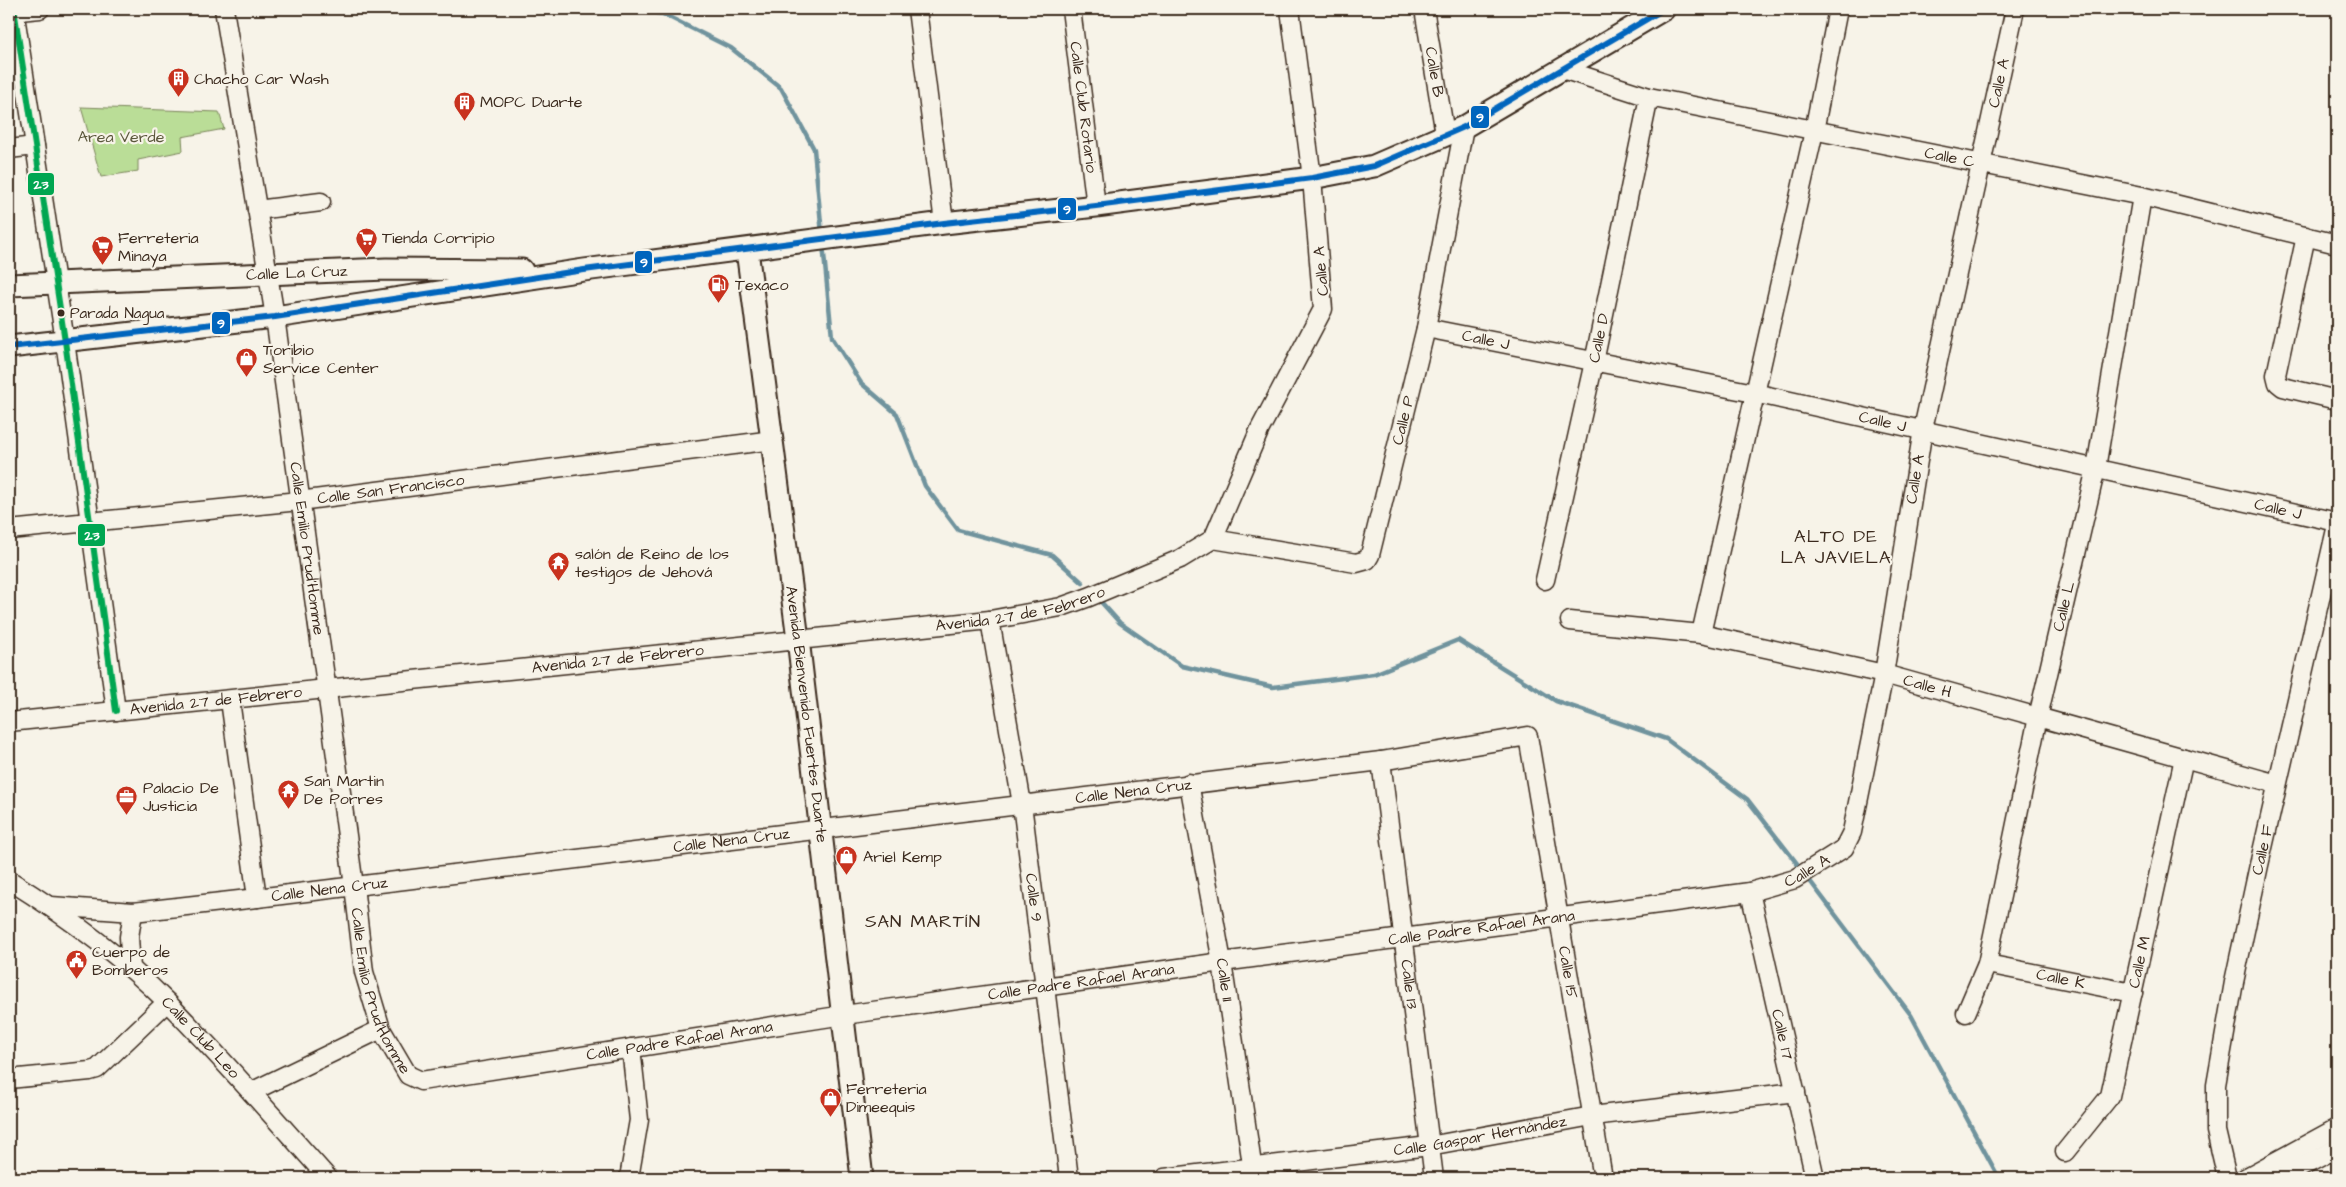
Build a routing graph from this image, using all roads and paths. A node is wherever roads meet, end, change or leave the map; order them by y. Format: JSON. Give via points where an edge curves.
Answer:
{"nodes":[{"id":1,"x":40,"y":9,"type":"edge"},
{"id":2,"x":224,"y":9,"type":"edge"},
{"id":3,"x":917,"y":9,"type":"edge"},
{"id":4,"x":1071,"y":9,"type":"edge"},
{"id":5,"x":1290,"y":9,"type":"edge"},
{"id":6,"x":1424,"y":9,"type":"edge"},
{"id":7,"x":1838,"y":9,"type":"edge"},
{"id":8,"x":2015,"y":9,"type":"edge"},
{"id":9,"x":12,"y":11,"type":"edge"},
{"id":10,"x":1655,"y":11,"type":"edge"},
{"id":11,"x":1562,"y":69,"type":"junction"},
{"id":12,"x":1649,"y":97,"type":"junction"},
{"id":13,"x":1455,"y":130,"type":"junction"},
{"id":14,"x":1814,"y":131,"type":"junction"},
{"id":15,"x":35,"y":146,"type":"junction"},
{"id":16,"x":9,"y":149,"type":"edge"},
{"id":17,"x":1980,"y":165,"type":"junction"},
{"id":18,"x":1312,"y":178,"type":"junction"},
{"id":19,"x":2142,"y":196,"type":"junction"},
{"id":20,"x":321,"y":202,"type":"dead end"},
{"id":21,"x":1096,"y":206,"type":"junction"},
{"id":22,"x":257,"y":210,"type":"junction"},
{"id":23,"x":944,"y":223,"type":"junction"},
{"id":24,"x":2306,"y":236,"type":"junction"},
{"id":25,"x":2337,"y":244,"type":"edge"},
{"id":26,"x":747,"y":250,"type":"junction"},
{"id":27,"x":584,"y":270,"type":"junction"},
{"id":28,"x":268,"y":275,"type":"junction"},
{"id":29,"x":56,"y":284,"type":"junction"},
{"id":30,"x":9,"y":286,"type":"edge"},
{"id":31,"x":275,"y":317,"type":"junction"},
{"id":32,"x":1426,"y":328,"type":"junction"},
{"id":33,"x":65,"y":341,"type":"junction"},
{"id":34,"x":9,"y":347,"type":"edge"},
{"id":35,"x":1594,"y":362,"type":"junction"},
{"id":36,"x":1754,"y":392,"type":"junction"},
{"id":37,"x":2337,"y":400,"type":"edge"},
{"id":38,"x":1923,"y":430,"type":"junction"},
{"id":39,"x":772,"y":440,"type":"junction"},
{"id":40,"x":2096,"y":468,"type":"junction"},
{"id":41,"x":299,"y":501,"type":"junction"},
{"id":42,"x":89,"y":522,"type":"junction"},
{"id":43,"x":2337,"y":523,"type":"edge"},
{"id":44,"x":9,"y":530,"type":"edge"},
{"id":45,"x":1213,"y":540,"type":"junction"},
{"id":46,"x":1545,"y":580,"type":"dead end"},
{"id":47,"x":990,"y":620,"type":"junction"},
{"id":48,"x":1570,"y":621,"type":"dead end"},
{"id":49,"x":1701,"y":634,"type":"junction"},
{"id":50,"x":798,"y":639,"type":"junction"},
{"id":51,"x":1884,"y":674,"type":"junction"},
{"id":52,"x":326,"y":690,"type":"junction"},
{"id":53,"x":230,"y":700,"type":"junction"},
{"id":54,"x":116,"y":711,"type":"junction"},
{"id":55,"x":2038,"y":717,"type":"junction"},
{"id":56,"x":9,"y":722,"type":"edge"},
{"id":57,"x":1528,"y":736,"type":"joint"},
{"id":58,"x":2184,"y":758,"type":"junction"},
{"id":59,"x":1381,"y":762,"type":"junction"},
{"id":60,"x":1189,"y":783,"type":"junction"},
{"id":61,"x":2277,"y":784,"type":"junction"},
{"id":62,"x":1022,"y":804,"type":"junction"},
{"id":63,"x":820,"y":829,"type":"junction"},
{"id":64,"x":9,"y":880,"type":"edge"},
{"id":65,"x":354,"y":886,"type":"junction"},
{"id":66,"x":1750,"y":892,"type":"junction"},
{"id":67,"x":257,"y":898,"type":"junction"},
{"id":68,"x":51,"y":906,"type":"junction"},
{"id":69,"x":133,"y":912,"type":"junction"},
{"id":70,"x":1559,"y":916,"type":"junction"},
{"id":71,"x":1405,"y":939,"type":"junction"},
{"id":72,"x":1222,"y":962,"type":"junction"},
{"id":73,"x":1987,"y":964,"type":"junction"},
{"id":74,"x":132,"y":969,"type":"junction"},
{"id":75,"x":1046,"y":986,"type":"junction"},
{"id":76,"x":2134,"y":993,"type":"junction"},
{"id":77,"x":167,"y":1002,"type":"junction"},
{"id":78,"x":1966,"y":1013,"type":"dead end"},
{"id":79,"x":844,"y":1015,"type":"junction"},
{"id":80,"x":380,"y":1029,"type":"junction"},
{"id":81,"x":631,"y":1048,"type":"junction"},
{"id":82,"x":9,"y":1078,"type":"edge"},
{"id":83,"x":414,"y":1079,"type":"joint"},
{"id":84,"x":251,"y":1092,"type":"junction"},
{"id":85,"x":1796,"y":1092,"type":"junction"},
{"id":86,"x":1592,"y":1116,"type":"junction"},
{"id":87,"x":2337,"y":1128,"type":"edge"},
{"id":88,"x":1429,"y":1146,"type":"junction"},
{"id":89,"x":2337,"y":1148,"type":"edge"},
{"id":90,"x":2065,"y":1152,"type":"dead end"},
{"id":91,"x":1253,"y":1173,"type":"edge"},
{"id":92,"x":328,"y":1178,"type":"edge"},
{"id":93,"x":629,"y":1178,"type":"edge"},
{"id":94,"x":862,"y":1178,"type":"edge"},
{"id":95,"x":1069,"y":1178,"type":"edge"},
{"id":96,"x":1164,"y":1178,"type":"edge"},
{"id":97,"x":1434,"y":1178,"type":"edge"},
{"id":98,"x":1603,"y":1178,"type":"edge"},
{"id":99,"x":1815,"y":1178,"type":"edge"},
{"id":100,"x":2227,"y":1178,"type":"edge"},
{"id":101,"x":2245,"y":1178,"type":"edge"},
{"id":102,"x":2281,"y":1178,"type":"edge"}],
"edges":[{"from":1,"to":9,"type":"street"},
{"from":2,"to":22,"type":"street","name":"Calle Emilio Prud'Homme"},
{"from":3,"to":23,"type":"street"},
{"from":4,"to":21,"type":"street","name":"Calle Club Rotario"},
{"from":5,"to":18,"type":"street","name":"Calle A"},
{"from":6,"to":13,"type":"street","name":"Calle B"},
{"from":7,"to":14,"type":"street"},
{"from":8,"to":17,"type":"street","name":"Calle A"},
{"from":9,"to":15,"type":"street"},
{"from":10,"to":11,"type":"main road"},
{"from":11,"to":12,"type":"street","name":"Calle C"},
{"from":11,"to":13,"type":"main road"},
{"from":12,"to":14,"type":"street","name":"Calle C"},
{"from":12,"to":35,"type":"street","name":"Calle D"},
{"from":13,"to":18,"type":"main road","via":[[1374,166]]},
{"from":13,"to":32,"type":"street","name":"Calle P"},
{"from":14,"to":17,"type":"street","name":"Calle C"},
{"from":14,"to":36,"type":"street"},
{"from":15,"to":16,"type":"street"},
{"from":15,"to":29,"type":"street"},
{"from":17,"to":19,"type":"street","name":"Calle C"},
{"from":17,"to":38,"type":"street","name":"Calle A"},
{"from":18,"to":21,"type":"main road"},
{"from":18,"to":45,"type":"street","name":"Calle A","via":[[1323,309],[1260,429]]},
{"from":19,"to":24,"type":"street","name":"Calle C"},
{"from":19,"to":40,"type":"street","name":"Calle L"},
{"from":20,"to":22,"type":"street"},
{"from":21,"to":23,"type":"main road"},
{"from":22,"to":28,"type":"street","name":"Calle Emilio Prud'Homme"},
{"from":23,"to":26,"type":"main road"},
{"from":24,"to":25,"type":"street","name":"Calle C"},
{"from":24,"to":37,"type":"street","via":[[2276,375],[2283,388]]},
{"from":26,"to":27,"type":"main road"},
{"from":26,"to":39,"type":"main road","name":"Avenida Bienvenido Fuertes Duarte"},
{"from":27,"to":28,"type":"main road","name":"Calle La Cruz","via":[[386,269]]},
{"from":27,"to":31,"type":"main road"},
{"from":28,"to":29,"type":"main road","name":"Calle La Cruz"},
{"from":28,"to":31,"type":"street","name":"Calle Emilio Prud'Homme"},
{"from":29,"to":30,"type":"main road","name":"Calle La Cruz"},
{"from":29,"to":33,"type":"street"},
{"from":31,"to":33,"type":"main road"},
{"from":31,"to":41,"type":"street","name":"Calle Emilio Prud'Homme"},
{"from":32,"to":35,"type":"street","name":"Calle J"},
{"from":32,"to":45,"type":"street","name":"Calle P","via":[[1367,560],[1356,563]]},
{"from":33,"to":34,"type":"main road"},
{"from":33,"to":42,"type":"street"},
{"from":35,"to":36,"type":"street","name":"Calle J"},
{"from":35,"to":46,"type":"street","name":"Calle D"},
{"from":36,"to":38,"type":"street","name":"Calle J"},
{"from":36,"to":49,"type":"street"},
{"from":38,"to":40,"type":"street","name":"Calle J"},
{"from":38,"to":51,"type":"street","name":"Calle A"},
{"from":39,"to":41,"type":"street","name":"Calle San Francisco"},
{"from":39,"to":50,"type":"main road","name":"Avenida Bienvenido Fuertes Duarte"},
{"from":40,"to":43,"type":"street","name":"Calle J"},
{"from":40,"to":55,"type":"street","name":"Calle L"},
{"from":41,"to":42,"type":"street","name":"Calle San Francisco"},
{"from":41,"to":52,"type":"street","name":"Calle Emilio Prud'Homme"},
{"from":42,"to":44,"type":"street","name":"Calle San Francisco"},
{"from":42,"to":54,"type":"street"},
{"from":43,"to":61,"type":"street","name":"Calle F"},
{"from":45,"to":47,"type":"street","name":"Avenida 27 de Febrero","via":[[1180,559],[1089,597],[1061,607]]},
{"from":47,"to":50,"type":"street","name":"Avenida 27 de Febrero"},
{"from":47,"to":62,"type":"street","name":"Calle 9"},
{"from":48,"to":49,"type":"street","name":"Calle H"},
{"from":49,"to":51,"type":"street","name":"Calle H"},
{"from":50,"to":52,"type":"street","name":"Avenida 27 de Febrero"},
{"from":50,"to":63,"type":"main road","name":"Avenida Bienvenido Fuertes Duarte"},
{"from":51,"to":55,"type":"street","name":"Calle H"},
{"from":51,"to":66,"type":"street","name":"Calle A","via":[[1852,832],[1844,848],[1795,879]]},
{"from":52,"to":53,"type":"street","name":"Avenida 27 de Febrero"},
{"from":52,"to":65,"type":"street","name":"Calle Emilio Prud'Homme"},
{"from":53,"to":54,"type":"street","name":"Avenida 27 de Febrero"},
{"from":53,"to":67,"type":"street"},
{"from":54,"to":56,"type":"street","name":"Avenida 27 de Febrero"},
{"from":55,"to":58,"type":"street","name":"Calle H"},
{"from":55,"to":73,"type":"street","name":"Calle L"},
{"from":57,"to":59,"type":"street","name":"Calle Nena Cruz"},
{"from":57,"to":70,"type":"street","name":"Calle 15"},
{"from":58,"to":61,"type":"street","name":"Calle H"},
{"from":58,"to":76,"type":"street","name":"Calle M"},
{"from":59,"to":60,"type":"street","name":"Calle Nena Cruz"},
{"from":59,"to":71,"type":"street","name":"Calle 13"},
{"from":60,"to":62,"type":"street","name":"Calle Nena Cruz"},
{"from":60,"to":72,"type":"street","name":"Calle 11"},
{"from":61,"to":100,"type":"street","name":"Calle F","via":[[2234,982],[2216,1085],[2216,1131]]},
{"from":62,"to":63,"type":"street","name":"Calle Nena Cruz"},
{"from":62,"to":75,"type":"street","name":"Calle 9"},
{"from":63,"to":65,"type":"street","name":"Calle Nena Cruz"},
{"from":63,"to":79,"type":"main road","name":"Avenida Bienvenido Fuertes Duarte"},
{"from":64,"to":68,"type":"street","name":"Calle Club Leo"},
{"from":65,"to":67,"type":"street","name":"Calle Nena Cruz"},
{"from":65,"to":80,"type":"street","name":"Calle Emilio Prud'Homme","via":[[364,972]]},
{"from":66,"to":70,"type":"street","name":"Calle Padre Rafael Arana"},
{"from":66,"to":85,"type":"street","name":"Calle 17"},
{"from":67,"to":69,"type":"street","name":"Calle Nena Cruz"},
{"from":68,"to":69,"type":"street","name":"Calle Nena Cruz"},
{"from":68,"to":74,"type":"street","name":"Calle Club Leo"},
{"from":69,"to":74,"type":"street","via":[[129,937]]},
{"from":70,"to":71,"type":"street","name":"Calle Padre Rafael Arana"},
{"from":70,"to":86,"type":"street","name":"Calle 15"},
{"from":71,"to":72,"type":"street","name":"Calle Padre Rafael Arana"},
{"from":71,"to":88,"type":"street","name":"Calle 13"},
{"from":72,"to":75,"type":"street","name":"Calle Padre Rafael Arana"},
{"from":72,"to":91,"type":"street","name":"Calle 11"},
{"from":73,"to":76,"type":"street","name":"Calle K"},
{"from":73,"to":78,"type":"street","name":"Calle L"},
{"from":74,"to":77,"type":"street","name":"Calle Club Leo"},
{"from":75,"to":79,"type":"street","name":"Calle Padre Rafael Arana"},
{"from":75,"to":95,"type":"street","name":"Calle 9"},
{"from":76,"to":90,"type":"street","name":"Calle M","via":[[2110,1096]]},
{"from":77,"to":82,"type":"street","via":[[97,1069]]},
{"from":77,"to":84,"type":"street","name":"Calle Club Leo"},
{"from":79,"to":81,"type":"street","name":"Calle Padre Rafael Arana"},
{"from":79,"to":94,"type":"main road","name":"Avenida Bienvenido Fuertes Duarte"},
{"from":80,"to":83,"type":"street","name":"Calle Emilio Prud'Homme","via":[[408,1075]]},
{"from":80,"to":84,"type":"street"},
{"from":81,"to":83,"type":"street","name":"Calle Padre Rafael Arana","via":[[421,1081]]},
{"from":81,"to":93,"type":"street","via":[[639,1120]]},
{"from":84,"to":92,"type":"street","name":"Calle Club Leo"},
{"from":85,"to":86,"type":"street","name":"Calle Gaspar Hernández"},
{"from":85,"to":99,"type":"street","name":"Calle 17"},
{"from":86,"to":88,"type":"street","name":"Calle Gaspar Hernández"},
{"from":86,"to":98,"type":"street","name":"Calle 15"},
{"from":87,"to":101,"type":"street"},
{"from":88,"to":91,"type":"street","name":"Calle Gaspar Hernández"},
{"from":88,"to":97,"type":"street","name":"Calle 13"},
{"from":89,"to":102,"type":"street"},
{"from":91,"to":96,"type":"street","name":"Calle Gaspar Hernández"}]}
